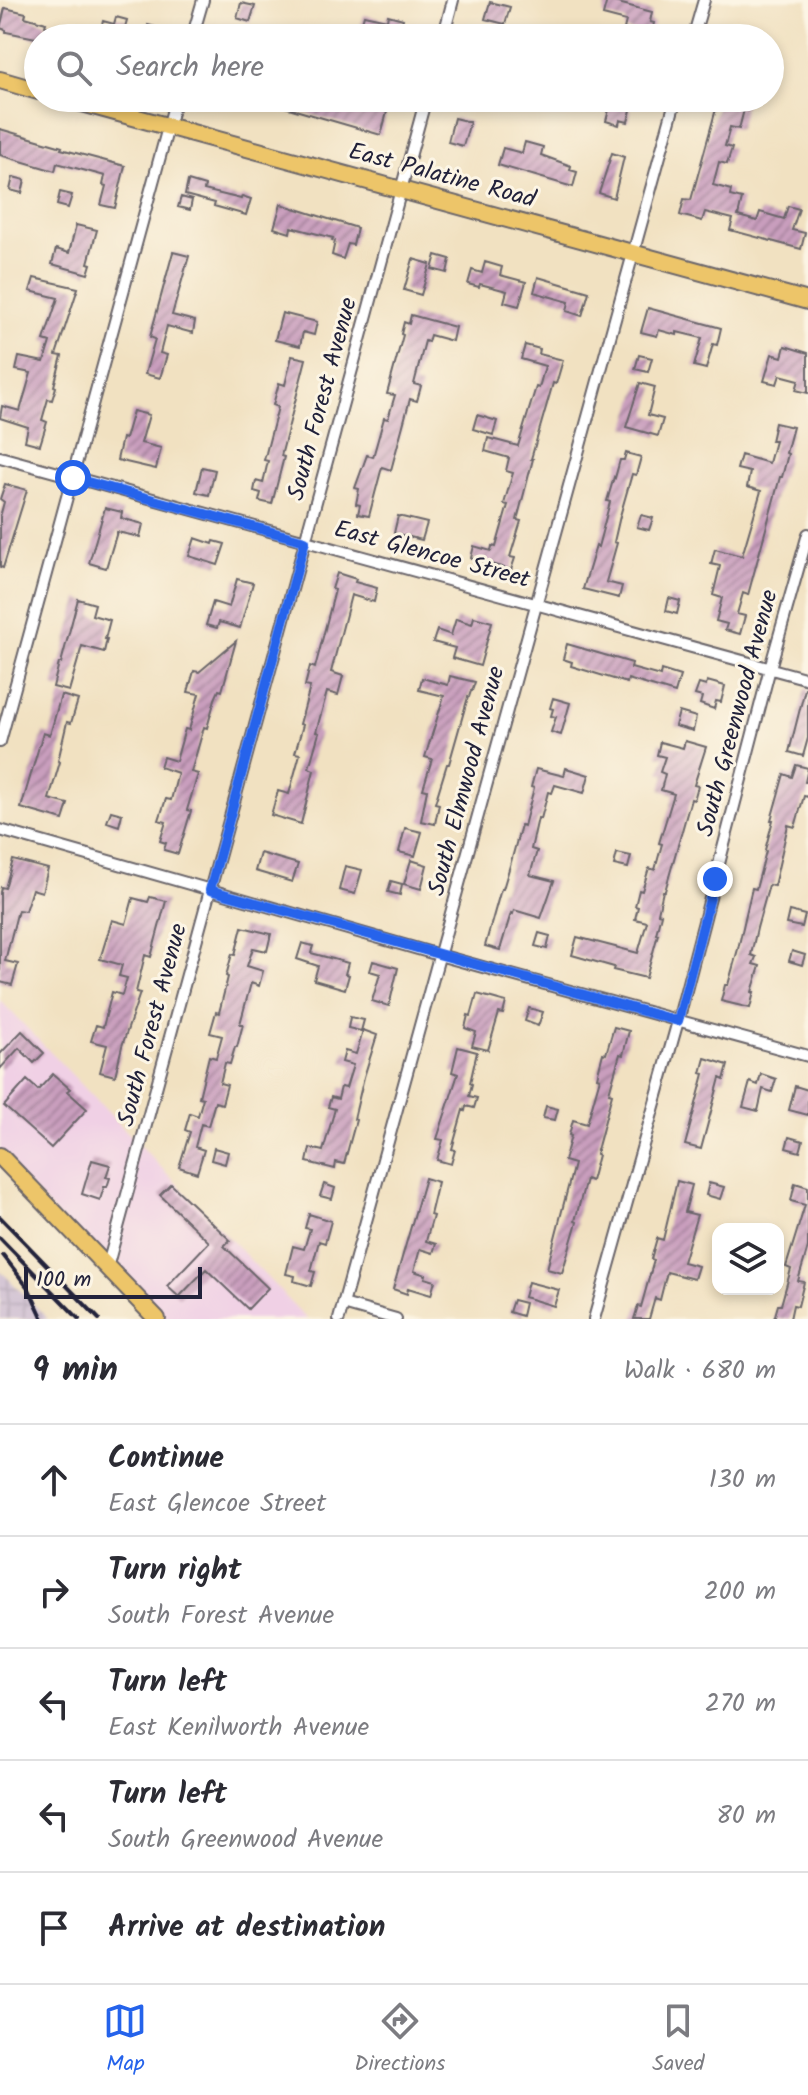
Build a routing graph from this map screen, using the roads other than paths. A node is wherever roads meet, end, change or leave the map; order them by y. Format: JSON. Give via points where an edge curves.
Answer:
{"nodes":[{"id":1,"x":203,"y":0,"type":"edge"},
{"id":2,"x":453,"y":0,"type":"edge"},
{"id":3,"x":704,"y":0,"type":"edge"},
{"id":4,"x":196,"y":24,"type":"edge"},
{"id":5,"x":447,"y":24,"type":"edge"},
{"id":6,"x":697,"y":24,"type":"edge"},
{"id":7,"x":0,"y":80,"type":"edge"},
{"id":8,"x":24,"y":87,"type":"edge"},
{"id":9,"x":116,"y":112,"type":"edge"},
{"id":10,"x":172,"y":112,"type":"edge"},
{"id":11,"x":422,"y":112,"type":"edge"},
{"id":12,"x":672,"y":112,"type":"edge"},
{"id":13,"x":168,"y":126,"type":"junction"},
{"id":14,"x":400,"y":190,"type":"junction"},
{"id":15,"x":633,"y":253,"type":"junction"},
{"id":16,"x":808,"y":301,"type":"edge"},
{"id":17,"x":0,"y":457,"type":"edge"},
{"id":18,"x":73,"y":478,"type":"junction"},
{"id":19,"x":808,"y":534,"type":"edge"},
{"id":20,"x":305,"y":541,"type":"junction"},
{"id":21,"x":536,"y":604,"type":"junction"},
{"id":22,"x":770,"y":668,"type":"junction"},
{"id":23,"x":808,"y":679,"type":"edge"},
{"id":24,"x":0,"y":742,"type":"edge"},
{"id":25,"x":0,"y":830,"type":"edge"},
{"id":26,"x":210,"y":890,"type":"junction"},
{"id":27,"x":439,"y":955,"type":"junction"},
{"id":28,"x":678,"y":1021,"type":"junction"},
{"id":29,"x":808,"y":1056,"type":"edge"},
{"id":30,"x":0,"y":1156,"type":"edge"},
{"id":31,"x":107,"y":1268,"type":"junction"},
{"id":32,"x":343,"y":1304,"type":"junction"},
{"id":33,"x":157,"y":1319,"type":"edge"},
{"id":34,"x":339,"y":1319,"type":"edge"},
{"id":35,"x":396,"y":1319,"type":"edge"},
{"id":36,"x":594,"y":1319,"type":"edge"}],
"edges":[{"from":1,"to":4,"type":"street"},
{"from":2,"to":5,"type":"street"},
{"from":3,"to":6,"type":"street"},
{"from":7,"to":8,"type":"main road"},
{"from":9,"to":13,"type":"main road","name":"East Palatine Road"},
{"from":10,"to":13,"type":"street"},
{"from":11,"to":14,"type":"street","name":"South Forest Avenue"},
{"from":12,"to":15,"type":"street","name":"South Elmwood Avenue"},
{"from":13,"to":14,"type":"main road","name":"East Palatine Road"},
{"from":13,"to":18,"type":"street"},
{"from":14,"to":15,"type":"main road","name":"East Palatine Road"},
{"from":14,"to":20,"type":"street","name":"South Forest Avenue"},
{"from":15,"to":16,"type":"main road","name":"East Palatine Road"},
{"from":15,"to":21,"type":"street","name":"South Elmwood Avenue"},
{"from":17,"to":18,"type":"street","name":"East Glencoe Street"},
{"from":18,"to":20,"type":"street","name":"East Glencoe Street"},
{"from":18,"to":24,"type":"street"},
{"from":19,"to":22,"type":"street","name":"South Greenwood Avenue"},
{"from":20,"to":21,"type":"street","name":"East Glencoe Street"},
{"from":20,"to":26,"type":"street","name":"South Forest Avenue"},
{"from":21,"to":22,"type":"street","name":"East Glencoe Street"},
{"from":21,"to":27,"type":"street","name":"South Elmwood Avenue"},
{"from":22,"to":23,"type":"street","name":"East Glencoe Street"},
{"from":22,"to":28,"type":"street","name":"South Greenwood Avenue"},
{"from":25,"to":26,"type":"street"},
{"from":26,"to":27,"type":"street"},
{"from":26,"to":31,"type":"street","name":"South Forest Avenue"},
{"from":27,"to":28,"type":"street"},
{"from":27,"to":32,"type":"street","name":"South Elmwood Avenue"},
{"from":28,"to":29,"type":"street"},
{"from":28,"to":36,"type":"street","name":"South Greenwood Avenue"},
{"from":30,"to":31,"type":"main road"},
{"from":31,"to":33,"type":"main road"},
{"from":32,"to":34,"type":"street","name":"South Elmwood Avenue"},
{"from":32,"to":35,"type":"street"}]}
